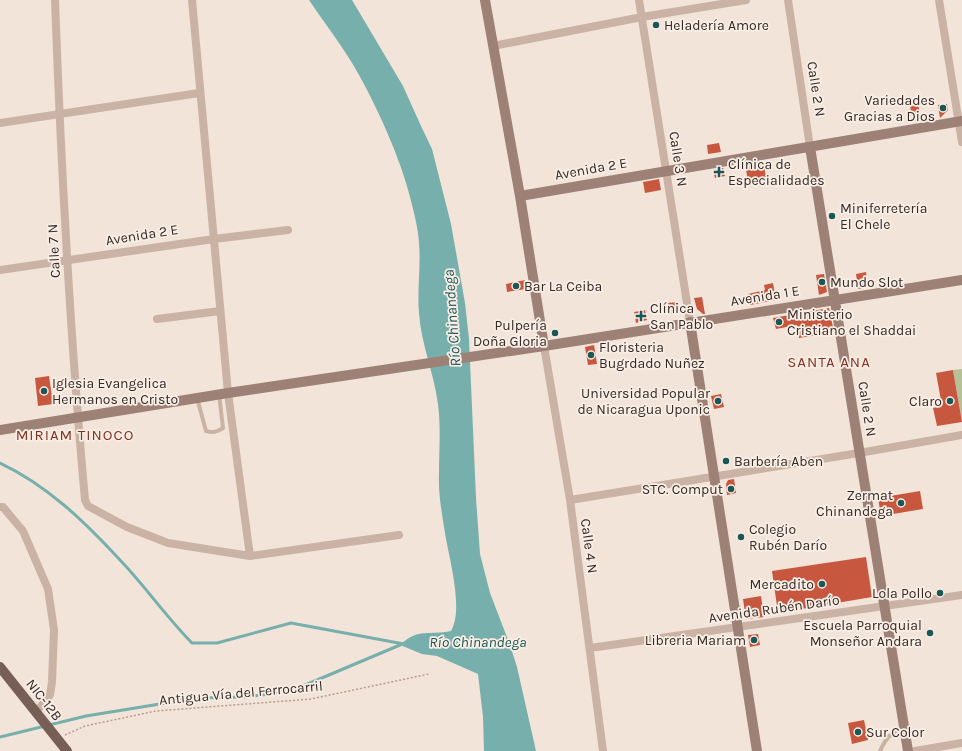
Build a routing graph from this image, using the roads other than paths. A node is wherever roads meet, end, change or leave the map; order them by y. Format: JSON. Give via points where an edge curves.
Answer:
{"nodes":[{"id":1,"x":55,"y":0,"type":"edge"},
{"id":2,"x":192,"y":0,"type":"edge"},
{"id":3,"x":484,"y":0,"type":"edge"},
{"id":4,"x":639,"y":0,"type":"edge"},
{"id":5,"x":746,"y":0,"type":"edge"},
{"id":6,"x":788,"y":0,"type":"edge"},
{"id":7,"x":939,"y":0,"type":"edge"},
{"id":8,"x":642,"y":17,"type":"junction"},
{"id":9,"x":493,"y":46,"type":"junction"},
{"id":10,"x":199,"y":93,"type":"junction"},
{"id":11,"x":59,"y":115,"type":"junction"},
{"id":12,"x":960,"y":121,"type":"edge"},
{"id":13,"x":0,"y":123,"type":"edge"},
{"id":14,"x":962,"y":142,"type":"edge"},
{"id":15,"x":810,"y":147,"type":"junction"},
{"id":16,"x":666,"y":170,"type":"junction"},
{"id":17,"x":520,"y":196,"type":"junction"},
{"id":18,"x":288,"y":230,"type":"dead end"},
{"id":19,"x":214,"y":239,"type":"junction"},
{"id":20,"x":68,"y":261,"type":"junction"},
{"id":21,"x":0,"y":270,"type":"edge"},
{"id":22,"x":962,"y":280,"type":"edge"},
{"id":23,"x":836,"y":299,"type":"junction"},
{"id":24,"x":220,"y":311,"type":"junction"},
{"id":25,"x":157,"y":319,"type":"dead end"},
{"id":26,"x":690,"y":322,"type":"junction"},
{"id":27,"x":544,"y":346,"type":"junction"},
{"id":28,"x":224,"y":393,"type":"junction"},
{"id":29,"x":196,"y":398,"type":"junction"},
{"id":30,"x":78,"y":417,"type":"junction"},
{"id":31,"x":0,"y":430,"type":"edge"},
{"id":32,"x":962,"y":435,"type":"edge"},
{"id":33,"x":859,"y":453,"type":"junction"},
{"id":34,"x":714,"y":477,"type":"junction"},
{"id":35,"x":570,"y":500,"type":"junction"},
{"id":36,"x":0,"y":506,"type":"edge"},
{"id":37,"x":399,"y":535,"type":"dead end"},
{"id":38,"x":250,"y":556,"type":"junction"},
{"id":39,"x":962,"y":595,"type":"edge"},
{"id":40,"x":884,"y":607,"type":"junction"},
{"id":41,"x":738,"y":627,"type":"junction"},
{"id":42,"x":590,"y":648,"type":"junction"},
{"id":43,"x":0,"y":667,"type":"edge"},
{"id":44,"x":38,"y":714,"type":"junction"},
{"id":45,"x":904,"y":728,"type":"junction"},
{"id":46,"x":962,"y":743,"type":"edge"},
{"id":47,"x":67,"y":751,"type":"edge"},
{"id":48,"x":603,"y":751,"type":"edge"},
{"id":49,"x":757,"y":751,"type":"edge"},
{"id":50,"x":880,"y":751,"type":"edge"},
{"id":51,"x":908,"y":751,"type":"edge"},
{"id":52,"x":915,"y":751,"type":"edge"}],
"edges":[{"from":1,"to":11,"type":"street","name":"Calle 7 N"},
{"from":2,"to":10,"type":"street"},
{"from":3,"to":9,"type":"street"},
{"from":4,"to":8,"type":"street","name":"Calle 3 N"},
{"from":5,"to":8,"type":"street"},
{"from":6,"to":15,"type":"street","name":"Calle 2 N"},
{"from":7,"to":12,"type":"street"},
{"from":8,"to":9,"type":"street"},
{"from":8,"to":16,"type":"street","name":"Calle 3 N"},
{"from":9,"to":17,"type":"street"},
{"from":10,"to":11,"type":"street"},
{"from":10,"to":19,"type":"street"},
{"from":11,"to":13,"type":"street"},
{"from":11,"to":20,"type":"street","name":"Calle 7 N"},
{"from":12,"to":14,"type":"street"},
{"from":12,"to":15,"type":"street","name":"Avenida 2 E"},
{"from":15,"to":16,"type":"street","name":"Avenida 2 E"},
{"from":15,"to":23,"type":"street","name":"Calle 2 N"},
{"from":16,"to":17,"type":"street","name":"Avenida 2 E"},
{"from":16,"to":26,"type":"street","name":"Calle 3 N"},
{"from":17,"to":27,"type":"street"},
{"from":18,"to":19,"type":"street","name":"Avenida 2 E"},
{"from":19,"to":20,"type":"street","name":"Avenida 2 E"},
{"from":19,"to":24,"type":"street"},
{"from":20,"to":21,"type":"street","name":"Avenida 2 E"},
{"from":20,"to":30,"type":"street","name":"Calle 7 N"},
{"from":22,"to":23,"type":"street","name":"Avenida 1 E"},
{"from":23,"to":26,"type":"street","name":"Avenida 1 E"},
{"from":23,"to":33,"type":"street","name":"Calle 2 N"},
{"from":24,"to":25,"type":"street"},
{"from":24,"to":28,"type":"street"},
{"from":26,"to":27,"type":"street","name":"Avenida 1 E"},
{"from":26,"to":34,"type":"street"},
{"from":27,"to":28,"type":"street","name":"Avenida 1 E"},
{"from":27,"to":35,"type":"street","name":"Calle 4 N"},
{"from":28,"to":29,"type":"street","name":"Avenida 1 E"},
{"from":28,"to":29,"type":"lane","via":[[223,428],[217,432],[206,431]]},
{"from":28,"to":38,"type":"street"},
{"from":29,"to":30,"type":"street","name":"Avenida 1 E"},
{"from":30,"to":31,"type":"street","name":"Avenida 1 E"},
{"from":30,"to":38,"type":"street","name":"Calle 7 N","via":[[85,500],[88,506],[127,527],[168,543]]},
{"from":32,"to":33,"type":"street"},
{"from":33,"to":34,"type":"street"},
{"from":33,"to":40,"type":"street","name":"Calle 2 N"},
{"from":34,"to":35,"type":"street"},
{"from":34,"to":41,"type":"street"},
{"from":35,"to":42,"type":"street","name":"Calle 4 N"},
{"from":36,"to":44,"type":"street","via":[[23,531],[48,589],[54,630],[52,682],[50,696]]},
{"from":37,"to":38,"type":"street"},
{"from":39,"to":40,"type":"street","name":"Avenida Rubén Darío"},
{"from":40,"to":41,"type":"street","name":"Avenida Rubén Darío"},
{"from":40,"to":45,"type":"street","name":"Calle 2 N"},
{"from":41,"to":42,"type":"street","name":"Avenida Rubén Darío"},
{"from":41,"to":49,"type":"street"},
{"from":42,"to":48,"type":"street","name":"Calle 4 N"},
{"from":43,"to":44,"type":"main road","name":"NIC-12B","number":"NIC-12B"},
{"from":44,"to":47,"type":"main road","name":"NIC-12B","number":"NIC-12B"},
{"from":45,"to":50,"type":"lane","via":[[892,732]]},
{"from":45,"to":51,"type":"street","name":"Calle 2 N"},
{"from":46,"to":52,"type":"street"}]}
